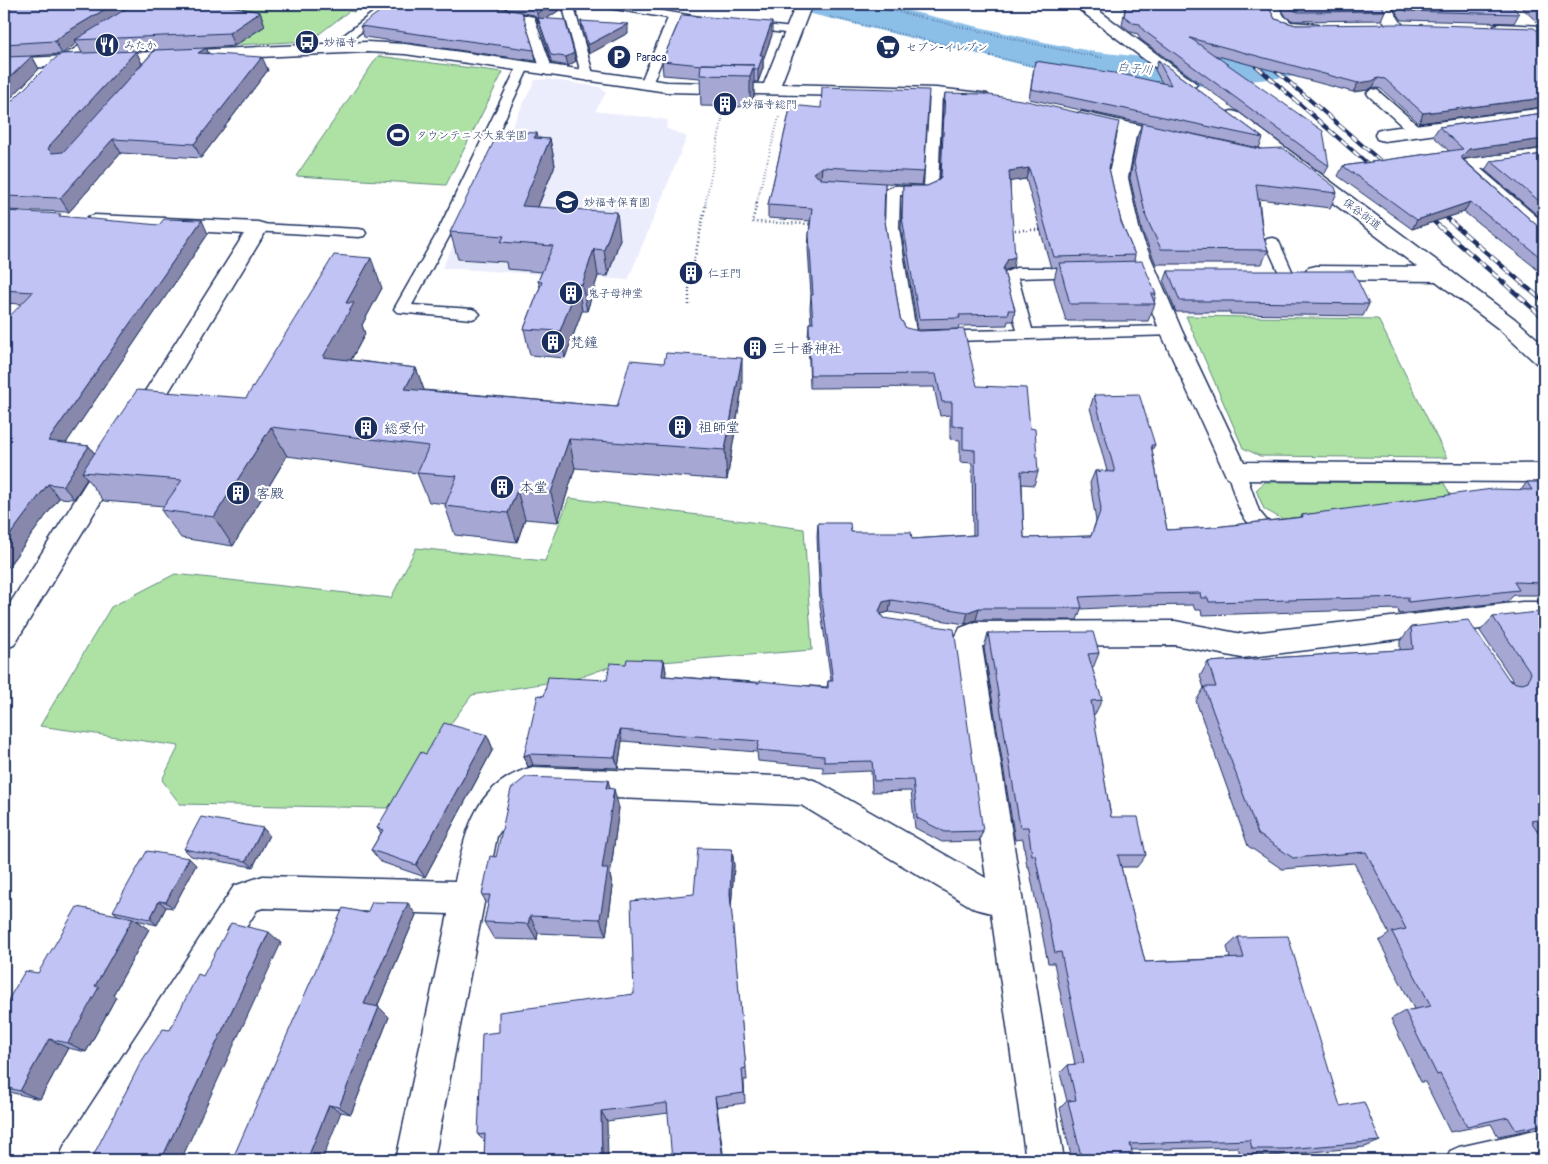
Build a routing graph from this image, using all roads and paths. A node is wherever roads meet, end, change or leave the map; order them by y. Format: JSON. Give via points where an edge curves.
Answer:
{"nodes":[{"id":1,"x":391,"y":4,"type":"edge"},
{"id":2,"x":492,"y":4,"type":"edge"},
{"id":3,"x":567,"y":4,"type":"edge"},
{"id":4,"x":603,"y":4,"type":"edge"},
{"id":5,"x":864,"y":4,"type":"edge"},
{"id":6,"x":1080,"y":4,"type":"edge"},
{"id":7,"x":1269,"y":4,"type":"edge"},
{"id":8,"x":1381,"y":4,"type":"edge"},
{"id":9,"x":803,"y":7,"type":"edge"},
{"id":10,"x":1514,"y":11,"type":"edge"},
{"id":11,"x":675,"y":16,"type":"junction"},
{"id":12,"x":714,"y":22,"type":"edge"},
{"id":13,"x":734,"y":24,"type":"edge"},
{"id":14,"x":1374,"y":27,"type":"edge"},
{"id":15,"x":1396,"y":27,"type":"junction"},
{"id":16,"x":1415,"y":27,"type":"edge"},
{"id":17,"x":1328,"y":28,"type":"edge"},
{"id":18,"x":1482,"y":29,"type":"edge"},
{"id":19,"x":110,"y":30,"type":"edge"},
{"id":20,"x":793,"y":31,"type":"junction"},
{"id":21,"x":1541,"y":34,"type":"edge"},
{"id":22,"x":334,"y":48,"type":"junction"},
{"id":23,"x":160,"y":56,"type":"junction"},
{"id":24,"x":1157,"y":61,"type":"junction"},
{"id":25,"x":62,"y":62,"type":"junction"},
{"id":26,"x":4,"y":64,"type":"edge"},
{"id":27,"x":523,"y":67,"type":"junction"},
{"id":28,"x":1040,"y":68,"type":"edge"},
{"id":29,"x":148,"y":70,"type":"edge"},
{"id":30,"x":547,"y":71,"type":"junction"},
{"id":31,"x":44,"y":77,"type":"edge"},
{"id":32,"x":588,"y":77,"type":"junction"},
{"id":33,"x":646,"y":84,"type":"junction"},
{"id":34,"x":770,"y":90,"type":"junction"},
{"id":35,"x":936,"y":93,"type":"junction"},
{"id":36,"x":1373,"y":93,"type":"edge"},
{"id":37,"x":996,"y":100,"type":"edge"},
{"id":38,"x":724,"y":107,"type":"edge"},
{"id":39,"x":1062,"y":113,"type":"edge"},
{"id":40,"x":1544,"y":114,"type":"edge"},
{"id":41,"x":1128,"y":128,"type":"junction"},
{"id":42,"x":1416,"y":131,"type":"junction"},
{"id":43,"x":1384,"y":135,"type":"dead end"},
{"id":44,"x":1196,"y":143,"type":"edge"},
{"id":45,"x":1544,"y":155,"type":"edge"},
{"id":46,"x":1254,"y":156,"type":"edge"},
{"id":47,"x":1284,"y":156,"type":"junction"},
{"id":48,"x":875,"y":189,"type":"edge"},
{"id":49,"x":893,"y":190,"type":"junction"},
{"id":50,"x":74,"y":220,"type":"edge"},
{"id":51,"x":258,"y":228,"type":"junction"},
{"id":52,"x":359,"y":233,"type":"dead end"},
{"id":53,"x":1544,"y":234,"type":"edge"},
{"id":54,"x":1272,"y":242,"type":"dead end"},
{"id":55,"x":694,"y":262,"type":"dead end"},
{"id":56,"x":1092,"y":273,"type":"edge"},
{"id":57,"x":1276,"y":273,"type":"joint"},
{"id":58,"x":1441,"y":274,"type":"junction"},
{"id":59,"x":689,"y":284,"type":"dead end"},
{"id":60,"x":688,"y":305,"type":"dead end"},
{"id":61,"x":472,"y":314,"type":"dead end"},
{"id":62,"x":1171,"y":331,"type":"junction"},
{"id":63,"x":1026,"y":335,"type":"junction"},
{"id":64,"x":1544,"y":357,"type":"edge"},
{"id":65,"x":1236,"y":471,"type":"junction"},
{"id":66,"x":1544,"y":473,"type":"edge"},
{"id":67,"x":1259,"y":522,"type":"edge"},
{"id":68,"x":1544,"y":613,"type":"edge"},
{"id":69,"x":4,"y":637,"type":"edge"},
{"id":70,"x":1004,"y":897,"type":"junction"},
{"id":71,"x":469,"y":898,"type":"junction"},
{"id":72,"x":1544,"y":1141,"type":"edge"},
{"id":73,"x":78,"y":1160,"type":"edge"},
{"id":74,"x":415,"y":1160,"type":"edge"},
{"id":75,"x":1045,"y":1160,"type":"edge"},
{"id":76,"x":1459,"y":1160,"type":"edge"}],
"edges":[{"from":1,"to":22,"type":"lane"},
{"from":2,"to":30,"type":"lane","via":[[500,4],[498,10],[502,14],[530,19]]},
{"from":3,"to":32,"type":"lane"},
{"from":4,"to":11,"type":"lane"},
{"from":5,"to":24,"type":"path","via":[[1097,57]]},
{"from":6,"to":24,"type":"street","name":"保谷街道"},
{"from":7,"to":17,"type":"street","via":[[1279,23],[1292,28]]},
{"from":8,"to":15,"type":"street"},
{"from":9,"to":20,"type":"street"},
{"from":9,"to":28,"type":"path"},
{"from":10,"to":21,"type":"street"},
{"from":11,"to":12,"type":"lane"},
{"from":11,"to":33,"type":"lane"},
{"from":13,"to":20,"type":"lane"},
{"from":14,"to":15,"type":"street"},
{"from":15,"to":16,"type":"street"},
{"from":18,"to":21,"type":"street"},
{"from":19,"to":25,"type":"lane"},
{"from":20,"to":34,"type":"street"},
{"from":22,"to":23,"type":"street"},
{"from":22,"to":27,"type":"street","via":[[405,50]]},
{"from":23,"to":25,"type":"street"},
{"from":23,"to":29,"type":"lane"},
{"from":24,"to":47,"type":"street","name":"保谷街道"},
{"from":25,"to":26,"type":"street"},
{"from":25,"to":31,"type":"street"},
{"from":27,"to":30,"type":"street"},
{"from":27,"to":61,"type":"lane","via":[[442,237],[402,309]]},
{"from":30,"to":32,"type":"street"},
{"from":32,"to":33,"type":"street"},
{"from":33,"to":34,"type":"street"},
{"from":34,"to":35,"type":"street"},
{"from":35,"to":37,"type":"street"},
{"from":35,"to":49,"type":"lane","via":[[931,188],[922,192]]},
{"from":36,"to":42,"type":"lane"},
{"from":38,"to":55,"type":"path"},
{"from":39,"to":41,"type":"street"},
{"from":40,"to":42,"type":"street"},
{"from":41,"to":44,"type":"street"},
{"from":41,"to":62,"type":"street","via":[[1118,178],[1130,232]]},
{"from":42,"to":43,"type":"street"},
{"from":45,"to":53,"type":"street","via":[[1468,167]]},
{"from":46,"to":47,"type":"street"},
{"from":47,"to":58,"type":"street","name":"保谷街道"},
{"from":48,"to":49,"type":"lane"},
{"from":49,"to":63,"type":"lane","via":[[892,228],[911,336]]},
{"from":50,"to":51,"type":"street"},
{"from":51,"to":52,"type":"lane"},
{"from":51,"to":69,"type":"street"},
{"from":54,"to":57,"type":"lane"},
{"from":56,"to":63,"type":"lane","via":[[1011,275]]},
{"from":57,"to":58,"type":"street"},
{"from":58,"to":64,"type":"street","name":"保谷街道"},
{"from":59,"to":60,"type":"path"},
{"from":62,"to":63,"type":"lane"},
{"from":62,"to":65,"type":"street"},
{"from":65,"to":66,"type":"street"},
{"from":65,"to":67,"type":"lane","via":[[1251,515]]},
{"from":68,"to":70,"type":"street","via":[[1522,612],[1464,628],[1242,646],[1175,633],[959,633],[967,642]]},
{"from":70,"to":71,"type":"street","via":[[987,897],[805,791],[533,781],[514,788],[484,825]]},
{"from":70,"to":75,"type":"street"},
{"from":71,"to":73,"type":"street","via":[[263,892],[246,898]]},
{"from":71,"to":74,"type":"street"},
{"from":72,"to":76,"type":"lane"}]}
